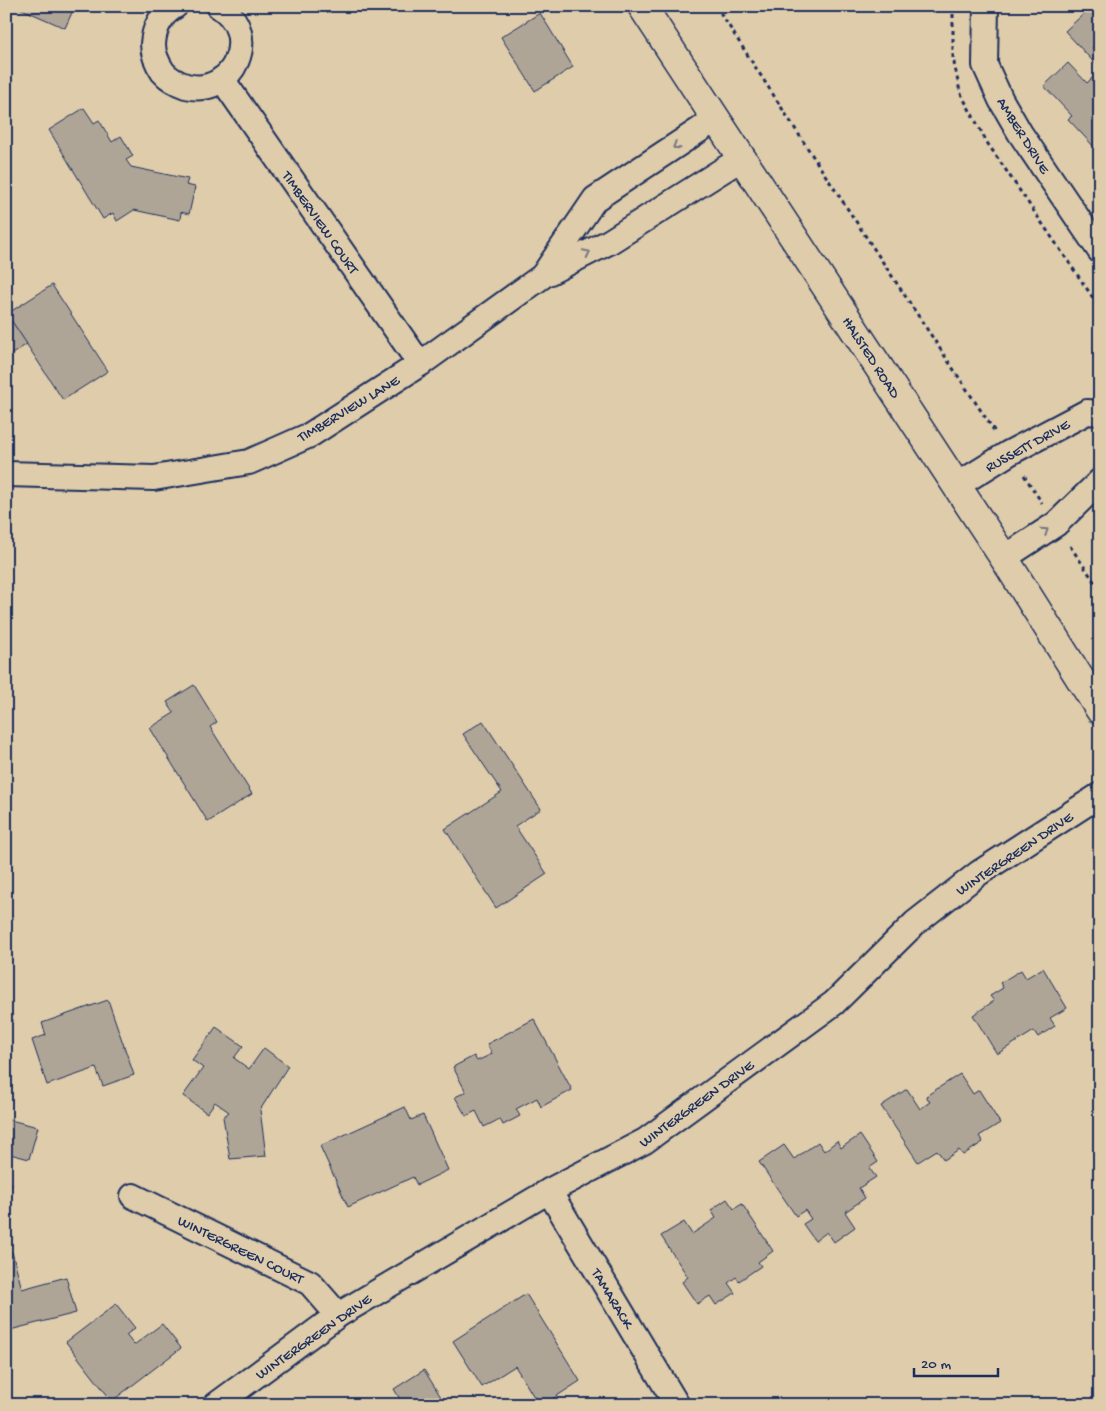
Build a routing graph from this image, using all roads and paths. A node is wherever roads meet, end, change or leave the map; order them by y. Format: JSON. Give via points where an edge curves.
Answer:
{"nodes":[{"id":1,"x":175,"y":6,"type":"edge"},
{"id":2,"x":219,"y":6,"type":"edge"},
{"id":3,"x":642,"y":6,"type":"edge"},
{"id":4,"x":716,"y":6,"type":"edge"},
{"id":5,"x":986,"y":6,"type":"edge"},
{"id":6,"x":222,"y":79,"type":"junction"},
{"id":7,"x":716,"y":119,"type":"junction"},
{"id":8,"x":742,"y":158,"type":"junction"},
{"id":9,"x":1100,"y":252,"type":"edge"},
{"id":10,"x":544,"y":275,"type":"junction"},
{"id":11,"x":420,"y":364,"type":"junction"},
{"id":12,"x":1100,"y":413,"type":"edge"},
{"id":13,"x":1009,"y":453,"type":"junction"},
{"id":14,"x":6,"y":474,"type":"edge"},
{"id":15,"x":1100,"y":481,"type":"edge"},
{"id":16,"x":956,"y":486,"type":"junction"},
{"id":17,"x":1056,"y":524,"type":"junction"},
{"id":18,"x":1004,"y":558,"type":"junction"},
{"id":19,"x":1100,"y":590,"type":"edge"},
{"id":20,"x":1100,"y":710,"type":"edge"},
{"id":21,"x":1100,"y":795,"type":"edge"},
{"id":22,"x":549,"y":1191,"type":"junction"},
{"id":23,"x":133,"y":1196,"type":"dead end"},
{"id":24,"x":338,"y":1315,"type":"junction"},
{"id":25,"x":216,"y":1405,"type":"edge"},
{"id":26,"x":677,"y":1405,"type":"edge"}],
"edges":[{"from":1,"to":6,"type":"street","via":[[160,20],[154,34],[153,49],[157,63],[166,76],[194,88],[209,86]]},
{"from":2,"to":6,"type":"street","via":[[236,23],[241,48],[232,71]]},
{"from":3,"to":7,"type":"street","name":"HALSTED ROAD"},
{"from":4,"to":13,"type":"path"},
{"from":5,"to":9,"type":"street","name":"AMBER DRIVE","via":[[985,65],[1001,100]]},
{"from":6,"to":11,"type":"street","name":"TIMBERVIEW COURT"},
{"from":7,"to":8,"type":"street","name":"HALSTED ROAD"},
{"from":7,"to":10,"type":"street","name":"TIMBERVIEW LANE","one_way":true,"via":[[595,199]]},
{"from":10,"to":8,"type":"street","name":"TIMBERVIEW LANE","one_way":true,"via":[[609,242]]},
{"from":8,"to":16,"type":"street","name":"HALSTED ROAD"},
{"from":10,"to":11,"type":"street","name":"TIMBERVIEW LANE"},
{"from":11,"to":14,"type":"street","name":"TIMBERVIEW LANE","via":[[310,434],[249,462],[154,478]]},
{"from":12,"to":13,"type":"street","name":"RUSSETT DRIVE","via":[[1087,412]]},
{"from":13,"to":16,"type":"street","name":"RUSSETT DRIVE"},
{"from":13,"to":17,"type":"path"},
{"from":15,"to":17,"type":"street"},
{"from":16,"to":18,"type":"street","name":"HALSTED ROAD"},
{"from":18,"to":17,"type":"street","one_way":true},
{"from":17,"to":19,"type":"path"},
{"from":18,"to":20,"type":"street","name":"HALSTED ROAD"},
{"from":21,"to":22,"type":"street","name":"WINTERGREEN DRIVE","via":[[979,873],[915,923],[834,1003],[645,1141]]},
{"from":22,"to":24,"type":"street","name":"WINTERGREEN DRIVE"},
{"from":22,"to":26,"type":"street","name":"TAMARACK"},
{"from":23,"to":24,"type":"street","name":"WINTERGREEN COURT","via":[[310,1283]]},
{"from":24,"to":25,"type":"street","name":"WINTERGREEN DRIVE"}]}
